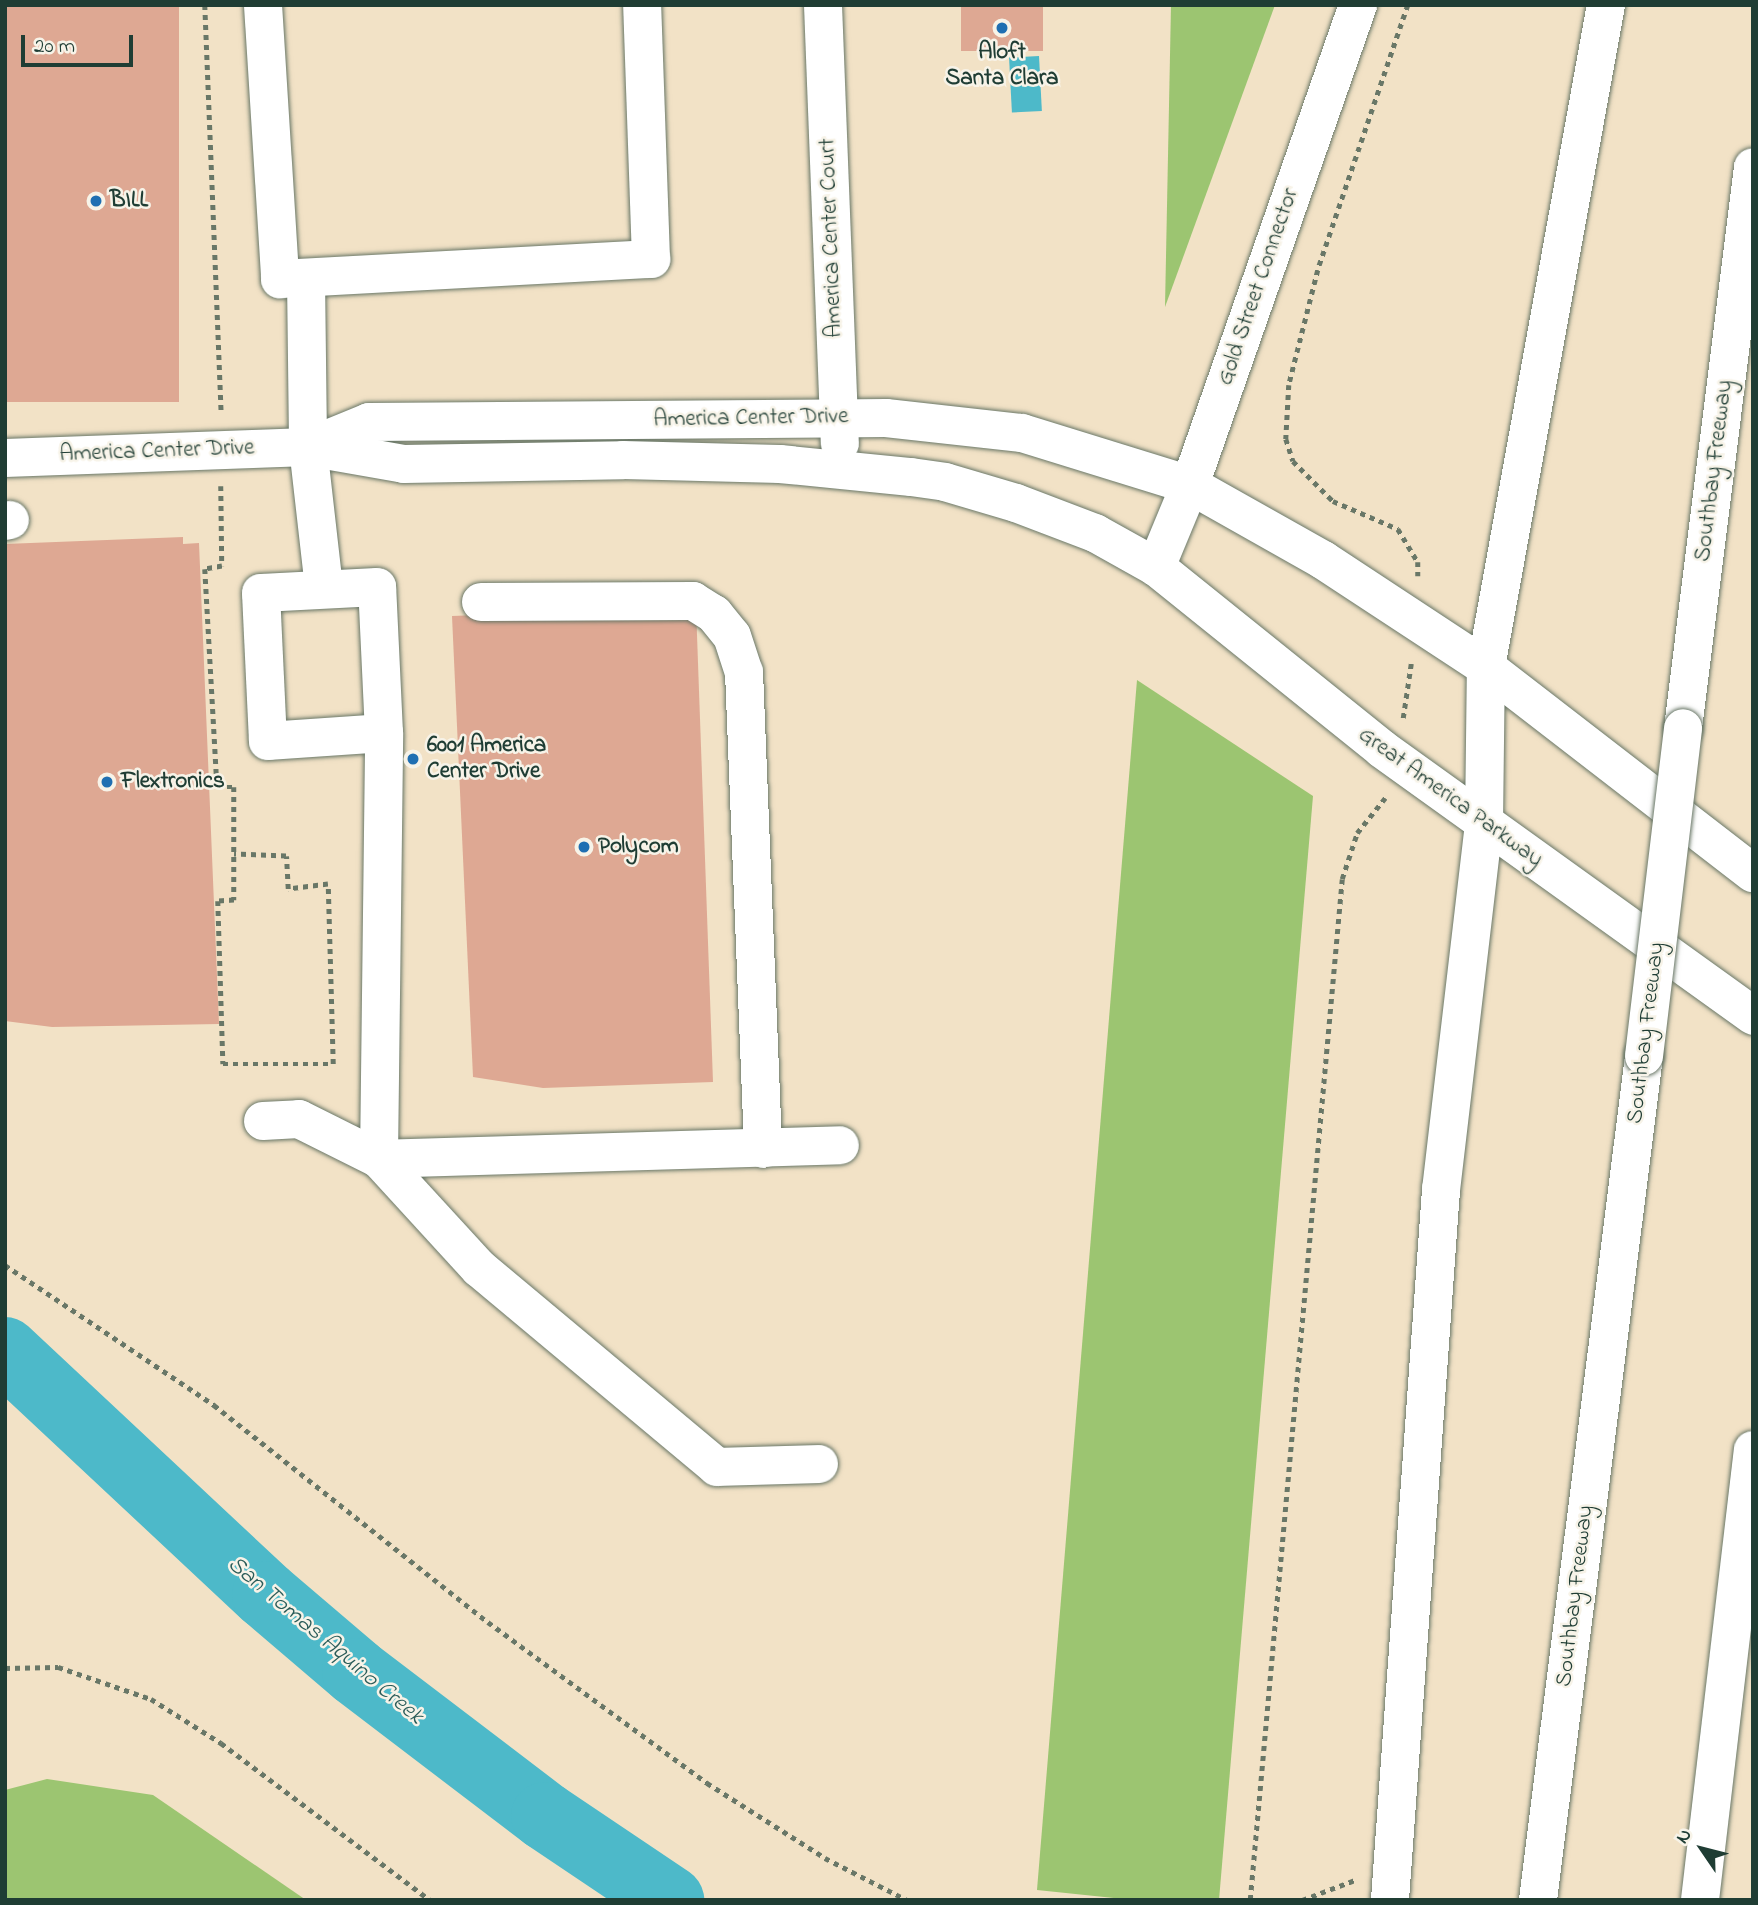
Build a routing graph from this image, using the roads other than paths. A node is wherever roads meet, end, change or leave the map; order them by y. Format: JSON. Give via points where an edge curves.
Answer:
{"nodes":[{"id":1,"x":263,"y":5,"type":"edge"},
{"id":2,"x":642,"y":5,"type":"edge"},
{"id":3,"x":823,"y":5,"type":"edge"},
{"id":4,"x":1359,"y":5,"type":"edge"},
{"id":5,"x":1606,"y":5,"type":"edge"},
{"id":6,"x":1753,"y":167,"type":"edge"},
{"id":7,"x":306,"y":278,"type":"junction"},
{"id":8,"x":839,"y":418,"type":"junction"},
{"id":9,"x":308,"y":447,"type":"junction"},
{"id":10,"x":5,"y":458,"type":"edge"},
{"id":11,"x":841,"y":472,"type":"junction"},
{"id":12,"x":1190,"y":485,"type":"junction"},
{"id":13,"x":1156,"y":567,"type":"junction"},
{"id":14,"x":324,"y":589,"type":"junction"},
{"id":15,"x":481,"y":602,"type":"dead end"},
{"id":16,"x":1486,"y":667,"type":"junction"},
{"id":17,"x":384,"y":733,"type":"junction"},
{"id":18,"x":1484,"y":823,"type":"junction"},
{"id":19,"x":1753,"y":873,"type":"edge"},
{"id":20,"x":1753,"y":1016,"type":"edge"},
{"id":21,"x":263,"y":1121,"type":"dead end"},
{"id":22,"x":840,"y":1145,"type":"dead end"},
{"id":23,"x":763,"y":1149,"type":"junction"},
{"id":24,"x":379,"y":1159,"type":"junction"},
{"id":25,"x":1753,"y":1450,"type":"edge"},
{"id":26,"x":819,"y":1464,"type":"dead end"},
{"id":27,"x":1392,"y":1885,"type":"edge"},
{"id":28,"x":1538,"y":1900,"type":"edge"},
{"id":29,"x":1700,"y":1900,"type":"edge"}],
"edges":[{"from":1,"to":7,"type":"main road","via":[[280,279]]},
{"from":2,"to":7,"type":"main road","via":[[651,258]]},
{"from":3,"to":8,"type":"main road","name":"America Center Court"},
{"from":4,"to":12,"type":"main road","name":"Gold Street Connector"},
{"from":5,"to":16,"type":"main road"},
{"from":6,"to":28,"type":"main road","name":"Southbay Freeway","bridge":true},
{"from":7,"to":9,"type":"main road"},
{"from":8,"to":9,"type":"main road","name":"America Center Drive","via":[[369,422]]},
{"from":8,"to":11,"type":"main road","name":"America Center Court"},
{"from":8,"to":12,"type":"main road","name":"America Center Drive","via":[[951,422],[1022,433]]},
{"from":9,"to":10,"type":"main road","name":"America Center Drive"},
{"from":9,"to":11,"type":"main road","name":"America Center Drive","via":[[404,464],[623,460],[780,464]]},
{"from":9,"to":14,"type":"main road"},
{"from":11,"to":13,"type":"main road","name":"America Center Drive","via":[[911,477],[969,489],[1095,533]]},
{"from":12,"to":13,"type":"main road","name":"Gold Street Connector"},
{"from":12,"to":16,"type":"main road","via":[[1323,560]]},
{"from":13,"to":18,"type":"main road","name":"Great America Parkway","via":[[1398,761]]},
{"from":14,"to":17,"type":"main road","via":[[377,587]]},
{"from":14,"to":17,"type":"main road","via":[[261,593],[268,741]]},
{"from":15,"to":23,"type":"main road","via":[[693,601],[714,614],[733,636],[744,672]]},
{"from":16,"to":18,"type":"main road"},
{"from":16,"to":19,"type":"main road"},
{"from":17,"to":24,"type":"main road"},
{"from":18,"to":20,"type":"main road","name":"Great America Parkway"},
{"from":18,"to":27,"type":"main road","via":[[1441,1190]]},
{"from":21,"to":24,"type":"main road","via":[[299,1119]]},
{"from":22,"to":23,"type":"main road"},
{"from":23,"to":24,"type":"main road"},
{"from":24,"to":26,"type":"main road","via":[[479,1268],[717,1467]]},
{"from":25,"to":29,"type":"main road"}]}
